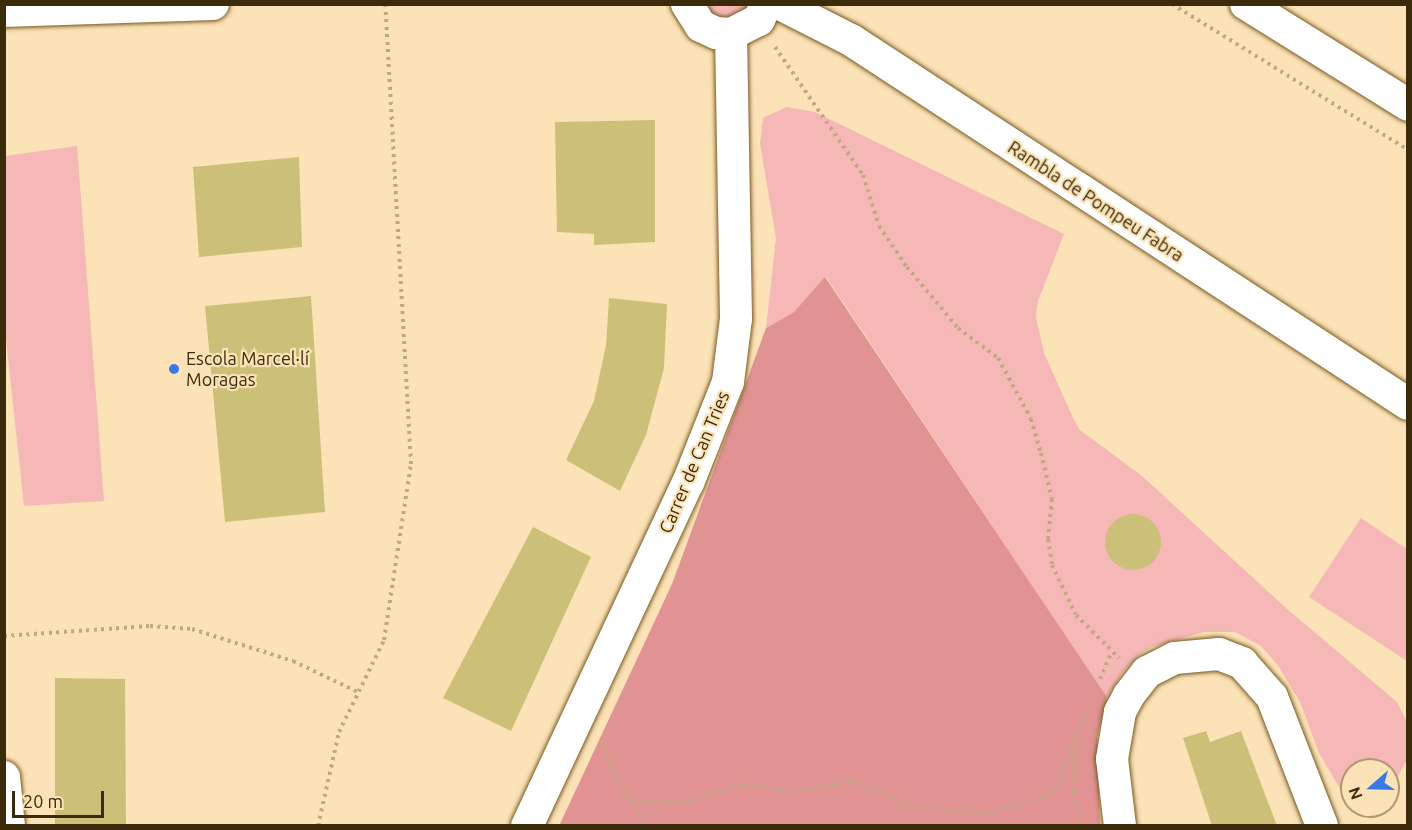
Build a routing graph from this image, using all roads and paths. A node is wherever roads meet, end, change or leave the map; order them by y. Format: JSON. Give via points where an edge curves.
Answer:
{"nodes":[{"id":1,"x":213,"y":4,"type":"edge"},
{"id":2,"x":385,"y":4,"type":"edge"},
{"id":3,"x":1172,"y":4,"type":"edge"},
{"id":4,"x":1246,"y":4,"type":"edge"},
{"id":5,"x":181,"y":5,"type":"edge"},
{"id":6,"x":682,"y":6,"type":"edge"},
{"id":7,"x":769,"y":10,"type":"edge"},
{"id":8,"x":4,"y":11,"type":"edge"},
{"id":9,"x":731,"y":34,"type":"junction"},
{"id":10,"x":1407,"y":105,"type":"edge"},
{"id":11,"x":1407,"y":150,"type":"edge"},
{"id":12,"x":1407,"y":404,"type":"edge"},
{"id":13,"x":4,"y":636,"type":"edge"},
{"id":14,"x":1111,"y":653,"type":"junction"},
{"id":15,"x":1147,"y":672,"type":"junction"},
{"id":16,"x":1098,"y":684,"type":"dead end"},
{"id":17,"x":358,"y":692,"type":"junction"},
{"id":18,"x":1089,"y":705,"type":"dead end"},
{"id":19,"x":582,"y":712,"type":"junction"},
{"id":20,"x":1075,"y":747,"type":"junction"},
{"id":21,"x":4,"y":777,"type":"edge"},
{"id":22,"x":631,"y":802,"type":"junction"},
{"id":23,"x":9,"y":825,"type":"edge"},
{"id":24,"x":318,"y":825,"type":"edge"},
{"id":25,"x":527,"y":825,"type":"edge"},
{"id":26,"x":645,"y":825,"type":"edge"},
{"id":27,"x":1083,"y":825,"type":"edge"},
{"id":28,"x":1120,"y":825,"type":"edge"},
{"id":29,"x":1322,"y":825,"type":"edge"}],
"edges":[{"from":1,"to":5,"type":"street"},
{"from":2,"to":17,"type":"path","via":[[411,464],[384,640]]},
{"from":3,"to":11,"type":"path"},
{"from":4,"to":10,"type":"street"},
{"from":5,"to":8,"type":"street"},
{"from":6,"to":9,"type":"street","via":[[700,26]]},
{"from":7,"to":9,"type":"street","via":[[749,29]]},
{"from":7,"to":12,"type":"street","name":"Rambla de Pompeu Fabra","via":[[851,40]]},
{"from":7,"to":14,"type":"path","via":[[863,175],[879,226],[906,267],[958,328],[998,358],[1031,419],[1052,499],[1048,539],[1052,565],[1076,615]]},
{"from":9,"to":19,"type":"street","name":"Carrer de Can Tries","via":[[736,319],[728,382],[688,483]]},
{"from":13,"to":17,"type":"path","via":[[150,626],[192,629],[293,662]]},
{"from":14,"to":15,"type":"path"},
{"from":14,"to":16,"type":"path"},
{"from":15,"to":28,"type":"street","via":[[1120,712],[1115,734],[1112,759]]},
{"from":15,"to":29,"type":"street","via":[[1175,658],[1196,655],[1219,654],[1242,663],[1272,697]]},
{"from":17,"to":24,"type":"path","via":[[339,732]]},
{"from":18,"to":20,"type":"path"},
{"from":19,"to":22,"type":"path","via":[[595,729]]},
{"from":19,"to":25,"type":"street","name":"Carrer de Can Tries"},
{"from":20,"to":22,"type":"path","via":[[1054,793],[982,814],[922,808],[851,782],[795,792],[743,784],[690,801]]},
{"from":20,"to":27,"type":"path","via":[[1074,792]]},
{"from":21,"to":23,"type":"street"},
{"from":22,"to":26,"type":"path"}]}
